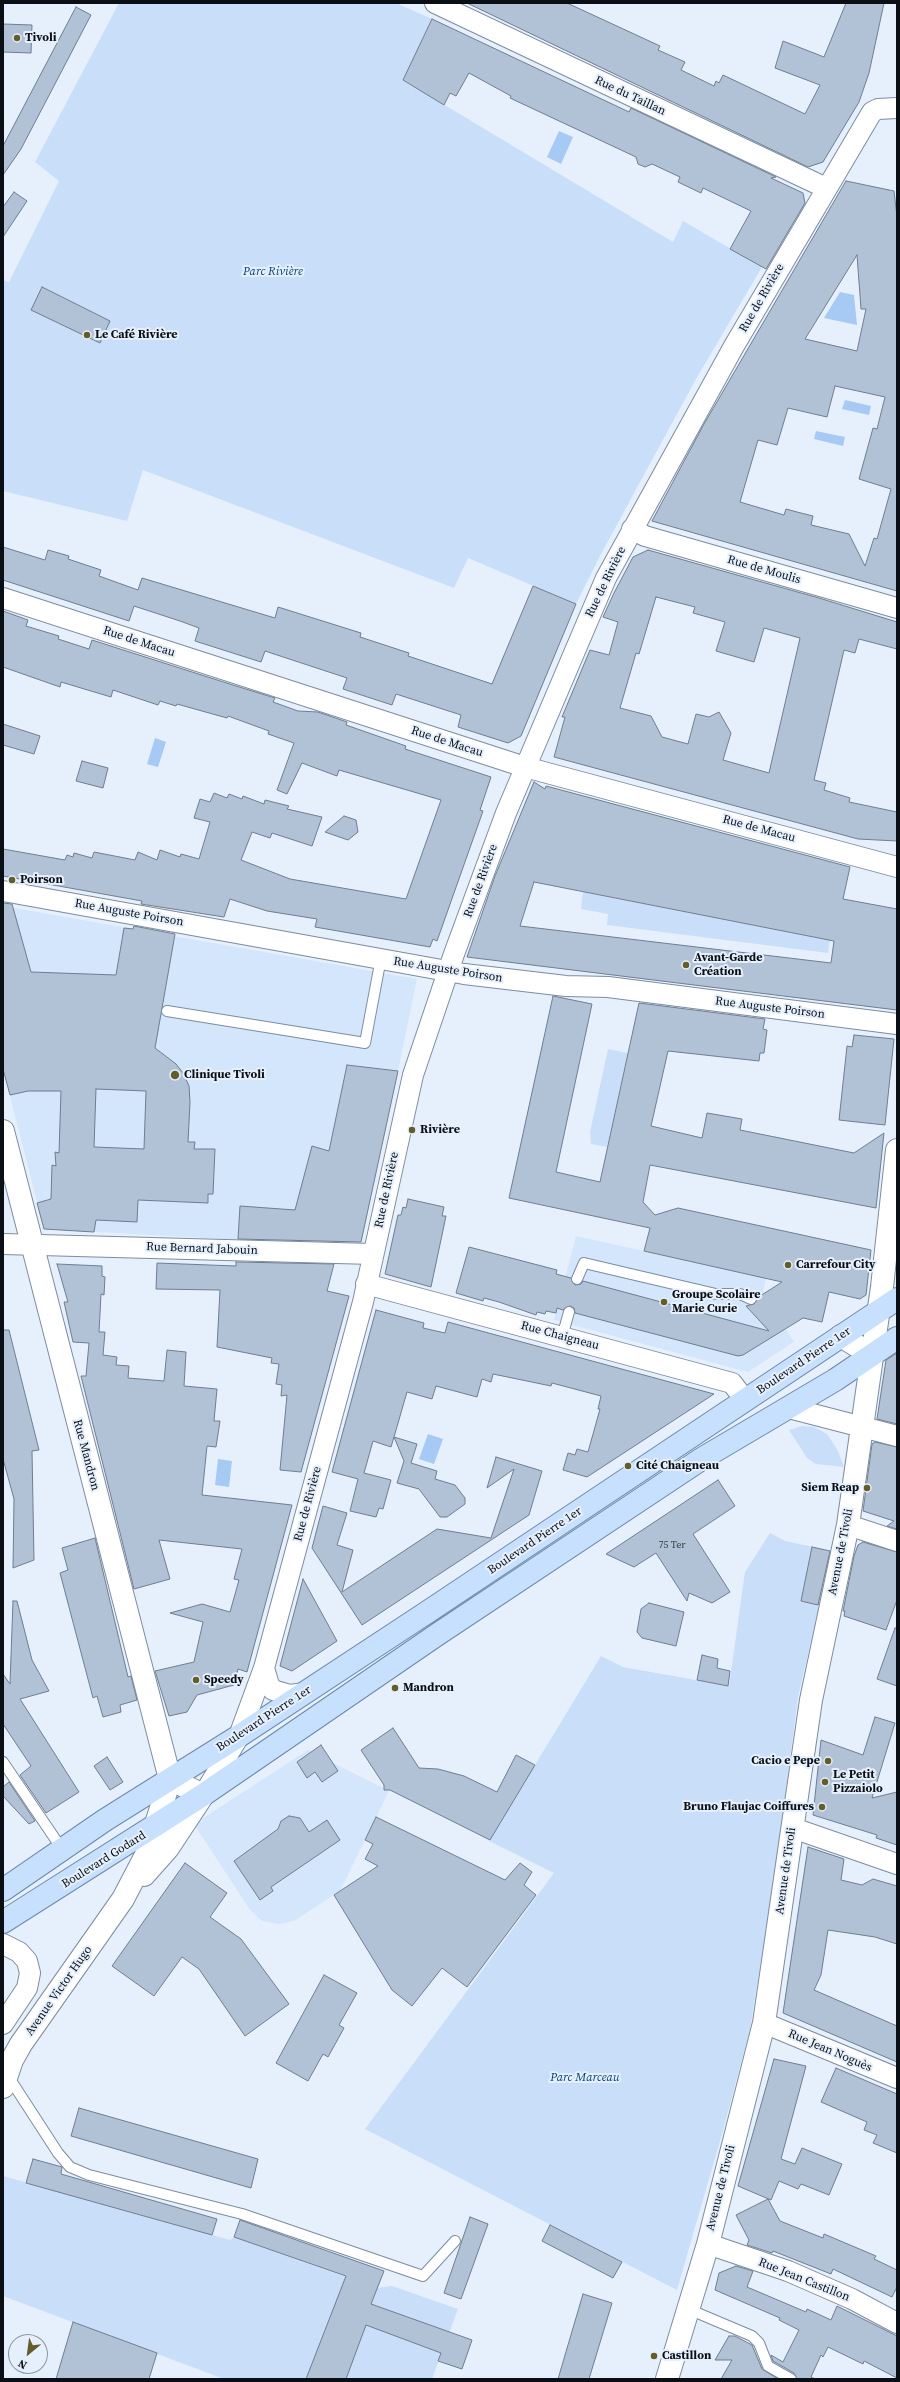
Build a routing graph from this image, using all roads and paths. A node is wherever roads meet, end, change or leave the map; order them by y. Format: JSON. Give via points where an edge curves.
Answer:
{"nodes":[{"id":1,"x":435,"y":3,"type":"edge"},
{"id":2,"x":897,"y":108,"type":"edge"},
{"id":3,"x":826,"y":188,"type":"junction"},
{"id":4,"x":632,"y":529,"type":"junction"},
{"id":5,"x":3,"y":598,"type":"edge"},
{"id":6,"x":897,"y":608,"type":"edge"},
{"id":7,"x":525,"y":767,"type":"junction"},
{"id":8,"x":897,"y":867,"type":"edge"},
{"id":9,"x":3,"y":891,"type":"edge"},
{"id":10,"x":381,"y":958,"type":"junction"},
{"id":11,"x":448,"y":970,"type":"junction"},
{"id":12,"x":167,"y":1011,"type":"dead end"},
{"id":13,"x":897,"y":1024,"type":"edge"},
{"id":14,"x":3,"y":1131,"type":"edge"},
{"id":15,"x":897,"y":1150,"type":"edge"},
{"id":16,"x":3,"y":1244,"type":"edge"},
{"id":17,"x":32,"y":1244,"type":"junction"},
{"id":18,"x":373,"y":1254,"type":"junction"},
{"id":19,"x":577,"y":1279,"type":"dead end"},
{"id":20,"x":366,"y":1284,"type":"junction"},
{"id":21,"x":751,"y":1299,"type":"dead end"},
{"id":22,"x":897,"y":1299,"type":"edge"},
{"id":23,"x":569,"y":1312,"type":"dead end"},
{"id":24,"x":878,"y":1312,"type":"junction"},
{"id":25,"x":841,"y":1336,"type":"junction"},
{"id":26,"x":562,"y":1337,"type":"junction"},
{"id":27,"x":897,"y":1338,"type":"edge"},
{"id":28,"x":872,"y":1355,"type":"junction"},
{"id":29,"x":745,"y":1400,"type":"junction"},
{"id":30,"x":789,"y":1408,"type":"junction"},
{"id":31,"x":862,"y":1427,"type":"junction"},
{"id":32,"x":897,"y":1436,"type":"edge"},
{"id":33,"x":848,"y":1525,"type":"junction"},
{"id":34,"x":897,"y":1541,"type":"edge"},
{"id":35,"x":264,"y":1668,"type":"junction"},
{"id":36,"x":305,"y":1693,"type":"junction"},
{"id":37,"x":239,"y":1736,"type":"junction"},
{"id":38,"x":3,"y":1762,"type":"edge"},
{"id":39,"x":170,"y":1779,"type":"junction"},
{"id":40,"x":204,"y":1795,"type":"junction"},
{"id":41,"x":156,"y":1826,"type":"junction"},
{"id":42,"x":793,"y":1828,"type":"junction"},
{"id":43,"x":62,"y":1849,"type":"junction"},
{"id":44,"x":897,"y":1864,"type":"edge"},
{"id":45,"x":3,"y":1890,"type":"edge"},
{"id":46,"x":123,"y":1899,"type":"junction"},
{"id":47,"x":3,"y":1922,"type":"edge"},
{"id":48,"x":3,"y":1944,"type":"edge"},
{"id":49,"x":764,"y":2023,"type":"junction"},
{"id":50,"x":3,"y":2024,"type":"edge"},
{"id":51,"x":6,"y":2069,"type":"edge"},
{"id":52,"x":897,"y":2078,"type":"edge"},
{"id":53,"x":455,"y":2241,"type":"dead end"},
{"id":54,"x":708,"y":2244,"type":"junction"},
{"id":55,"x":688,"y":2309,"type":"junction"},
{"id":56,"x":897,"y":2323,"type":"edge"},
{"id":57,"x":667,"y":2379,"type":"edge"},
{"id":58,"x":791,"y":2379,"type":"edge"}],
"edges":[{"from":1,"to":3,"type":"street","name":"Rue du Taillan"},
{"from":2,"to":3,"type":"street","name":"Rue de Rivière","via":[[878,109],[872,112]]},
{"from":3,"to":4,"type":"street","name":"Rue de Rivière"},
{"from":4,"to":6,"type":"street","name":"Rue de Moulis","via":[[645,536]]},
{"from":4,"to":7,"type":"street","name":"Rue de Rivière","via":[[606,578]]},
{"from":5,"to":7,"type":"street","name":"Rue de Macau"},
{"from":7,"to":8,"type":"street","name":"Rue de Macau"},
{"from":7,"to":11,"type":"street","name":"Rue de Rivière"},
{"from":9,"to":10,"type":"street","name":"Rue Auguste Poirson"},
{"from":10,"to":11,"type":"street","name":"Rue Auguste Poirson"},
{"from":10,"to":12,"type":"lane","via":[[365,1044]]},
{"from":11,"to":13,"type":"street","name":"Rue Auguste Poirson","via":[[566,986],[608,987]]},
{"from":11,"to":18,"type":"street","name":"Rue de Rivière","via":[[413,1075]]},
{"from":14,"to":17,"type":"street","name":"Rue Mandron"},
{"from":15,"to":24,"type":"street","name":"Avenue de Tivoli"},
{"from":16,"to":17,"type":"street","name":"Rue Bernard Jabouin"},
{"from":17,"to":18,"type":"street","name":"Rue Bernard Jabouin"},
{"from":17,"to":39,"type":"street","name":"Rue Mandron"},
{"from":18,"to":20,"type":"street","name":"Rue de Rivière"},
{"from":19,"to":21,"type":"lane","via":[[584,1263],[716,1294],[740,1294]]},
{"from":20,"to":26,"type":"street","name":"Rue Chaigneau"},
{"from":20,"to":35,"type":"street","name":"Rue de Rivière"},
{"from":22,"to":24,"type":"main road","name":"Boulevard Pierre 1er"},
{"from":23,"to":26,"type":"lane"},
{"from":24,"to":25,"type":"main road","name":"Boulevard Pierre 1er"},
{"from":24,"to":28,"type":"street","name":"Avenue de Tivoli"},
{"from":25,"to":28,"type":"street"},
{"from":25,"to":29,"type":"main road","name":"Boulevard Pierre 1er"},
{"from":26,"to":29,"type":"street","name":"Rue Chaigneau","via":[[732,1383]]},
{"from":27,"to":28,"type":"main road","name":"Boulevard Pierre 1er"},
{"from":28,"to":30,"type":"main road","name":"Boulevard Pierre 1er"},
{"from":28,"to":31,"type":"street","name":"Avenue de Tivoli"},
{"from":29,"to":36,"type":"main road","name":"Boulevard Pierre 1er"},
{"from":30,"to":31,"type":"street"},
{"from":30,"to":40,"type":"main road","name":"Boulevard Pierre 1er","via":[[677,1475],[438,1634]]},
{"from":31,"to":32,"type":"street"},
{"from":31,"to":33,"type":"street","name":"Avenue de Tivoli"},
{"from":33,"to":34,"type":"street"},
{"from":33,"to":42,"type":"street","name":"Avenue de Tivoli","via":[[811,1700]]},
{"from":35,"to":36,"type":"street","via":[[273,1690],[290,1695]]},
{"from":35,"to":37,"type":"street","name":"Rue de Rivière"},
{"from":36,"to":37,"type":"main road","name":"Boulevard Pierre 1er"},
{"from":37,"to":39,"type":"main road","name":"Boulevard Pierre 1er"},
{"from":37,"to":40,"type":"street","name":"Rue de Rivière"},
{"from":38,"to":43,"type":"lane"},
{"from":39,"to":40,"type":"street"},
{"from":39,"to":41,"type":"street","name":"Avenue Victor Hugo"},
{"from":39,"to":43,"type":"main road"},
{"from":40,"to":41,"type":"main road","name":"Boulevard Godard"},
{"from":40,"to":46,"type":"street","name":"Avenue Victor Hugo","via":[[168,1848]]},
{"from":41,"to":46,"type":"street","name":"Avenue Victor Hugo","via":[[147,1853]]},
{"from":41,"to":47,"type":"main road","name":"Boulevard Godard"},
{"from":42,"to":44,"type":"street"},
{"from":42,"to":49,"type":"street","name":"Avenue de Tivoli"},
{"from":43,"to":45,"type":"main road"},
{"from":46,"to":51,"type":"street","name":"Avenue Victor Hugo"},
{"from":48,"to":50,"type":"street","via":[[19,1952],[28,1961],[30,1973],[27,1988]]},
{"from":49,"to":52,"type":"street","name":"Rue Jean Noguès"},
{"from":49,"to":54,"type":"street","name":"Avenue de Tivoli","via":[[712,2220]]},
{"from":51,"to":53,"type":"lane","via":[[58,2153],[70,2167],[89,2175],[242,2214],[423,2276]]},
{"from":54,"to":55,"type":"street","name":"Avenue de Tivoli"},
{"from":54,"to":56,"type":"street","name":"Rue Jean Castillon","via":[[788,2271],[852,2299]]},
{"from":55,"to":57,"type":"street","name":"Avenue de Tivoli"},
{"from":55,"to":58,"type":"lane","via":[[752,2336],[759,2343],[768,2366]]}]}
